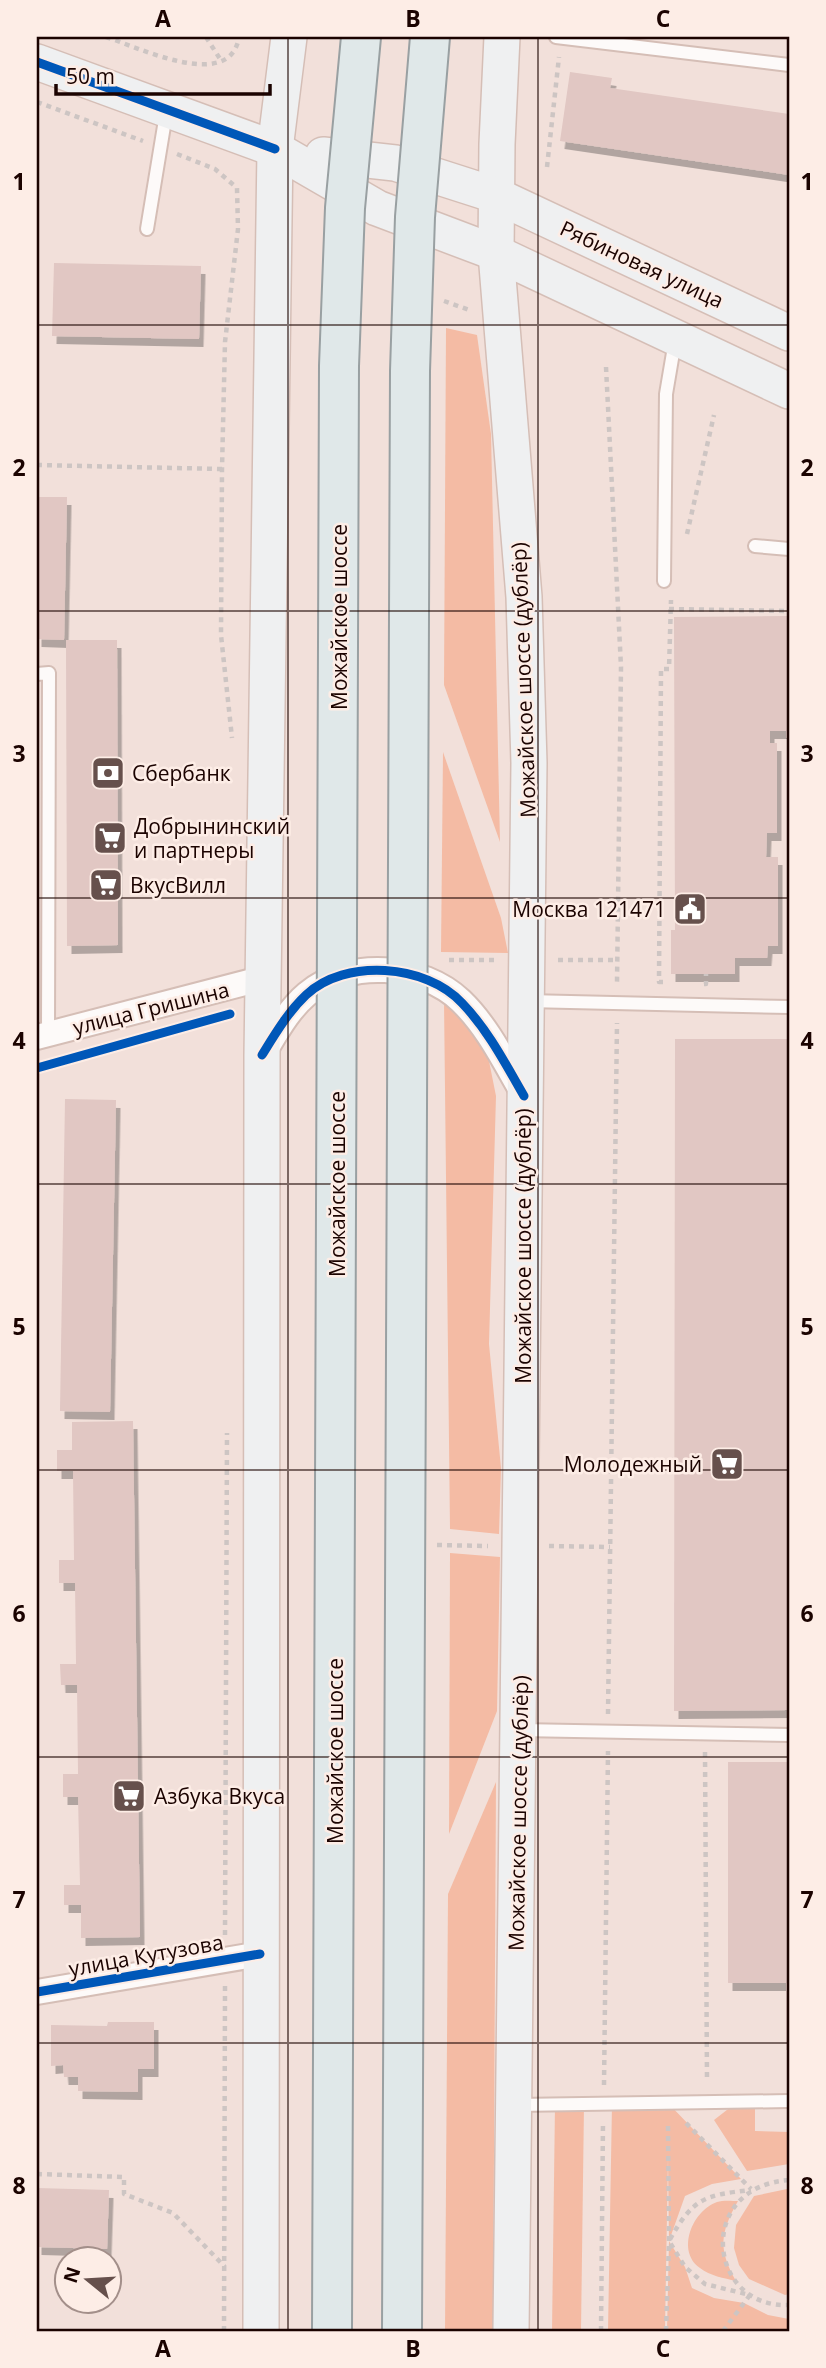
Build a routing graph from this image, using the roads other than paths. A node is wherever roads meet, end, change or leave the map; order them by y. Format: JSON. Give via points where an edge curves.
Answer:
{"nodes":[{"id":1,"x":289,"y":37,"type":"edge"},
{"id":2,"x":360,"y":37,"type":"edge"},
{"id":3,"x":430,"y":37,"type":"edge"},
{"id":4,"x":502,"y":37,"type":"edge"},
{"id":5,"x":555,"y":37,"type":"edge"},
{"id":6,"x":561,"y":37,"type":"edge"},
{"id":7,"x":674,"y":43,"type":"edge"},
{"id":8,"x":37,"y":62,"type":"edge"},
{"id":9,"x":789,"y":65,"type":"edge"},
{"id":10,"x":167,"y":110,"type":"junction"},
{"id":11,"x":275,"y":149,"type":"junction"},
{"id":12,"x":495,"y":195,"type":"junction"},
{"id":13,"x":147,"y":229,"type":"dead end"},
{"id":14,"x":496,"y":253,"type":"junction"},
{"id":15,"x":789,"y":333,"type":"edge"},
{"id":16,"x":675,"y":337,"type":"junction"},
{"id":17,"x":789,"y":391,"type":"edge"},
{"id":18,"x":755,"y":546,"type":"dead end"},
{"id":19,"x":789,"y":549,"type":"edge"},
{"id":20,"x":664,"y":581,"type":"dead end"},
{"id":21,"x":37,"y":674,"type":"edge"},
{"id":22,"x":264,"y":978,"type":"junction"},
{"id":23,"x":527,"y":1001,"type":"junction"},
{"id":24,"x":789,"y":1007,"type":"edge"},
{"id":25,"x":42,"y":1035,"type":"edge"},
{"id":26,"x":262,"y":1055,"type":"junction"},
{"id":27,"x":524,"y":1096,"type":"junction"},
{"id":28,"x":519,"y":1730,"type":"junction"},
{"id":29,"x":789,"y":1735,"type":"edge"},
{"id":30,"x":260,"y":1954,"type":"junction"},
{"id":31,"x":37,"y":1992,"type":"edge"},
{"id":32,"x":789,"y":2101,"type":"edge"},
{"id":33,"x":513,"y":2105,"type":"junction"},
{"id":34,"x":261,"y":2331,"type":"edge"},
{"id":35,"x":332,"y":2331,"type":"edge"},
{"id":36,"x":402,"y":2331,"type":"edge"},
{"id":37,"x":510,"y":2331,"type":"edge"}],
"edges":[{"from":1,"to":11,"type":"main road"},
{"from":2,"to":35,"type":"main road","name":"Можайское шоссе","bridge":true,"via":[[345,208],[339,366]]},
{"from":3,"to":36,"type":"main road","bridge":true,"via":[[415,217],[410,371]]},
{"from":4,"to":12,"type":"main road","name":"Можайское шоссе (дублёр)"},
{"from":5,"to":6,"type":"lane"},
{"from":6,"to":7,"type":"lane"},
{"from":7,"to":9,"type":"lane"},
{"from":8,"to":10,"type":"main road"},
{"from":10,"to":11,"type":"main road"},
{"from":10,"to":13,"type":"lane"},
{"from":11,"to":12,"type":"main road","name":"Рябиновая улица","via":[[395,163]]},
{"from":11,"to":14,"type":"main road","via":[[377,208]]},
{"from":11,"to":22,"type":"main road"},
{"from":12,"to":14,"type":"main road","name":"Можайское шоссе (дублёр)"},
{"from":12,"to":15,"type":"main road","name":"Рябиновая улица"},
{"from":14,"to":16,"type":"main road"},
{"from":14,"to":23,"type":"main road","name":"Можайское шоссе (дублёр)","via":[[524,597],[529,763]]},
{"from":16,"to":17,"type":"main road"},
{"from":16,"to":20,"type":"lane","via":[[666,394]]},
{"from":18,"to":19,"type":"lane"},
{"from":21,"to":25,"type":"lane","via":[[49,673]]},
{"from":22,"to":25,"type":"street","name":"улица Гришина"},
{"from":22,"to":26,"type":"main road"},
{"from":23,"to":24,"type":"lane"},
{"from":23,"to":27,"type":"main road","name":"Можайское шоссе (дублёр)"},
{"from":26,"to":27,"type":"street","via":[[307,993],[335,977],[365,970],[395,971],[426,979],[460,1000],[489,1035]]},
{"from":26,"to":30,"type":"main road"},
{"from":27,"to":28,"type":"main road","name":"Можайское шоссе (дублёр)"},
{"from":28,"to":29,"type":"lane"},
{"from":28,"to":33,"type":"main road","name":"Можайское шоссе (дублёр)"},
{"from":30,"to":31,"type":"street","name":"улица Кутузова"},
{"from":30,"to":34,"type":"main road"},
{"from":32,"to":33,"type":"lane"},
{"from":33,"to":37,"type":"main road","name":"Можайское шоссе (дублёр)"}]}
